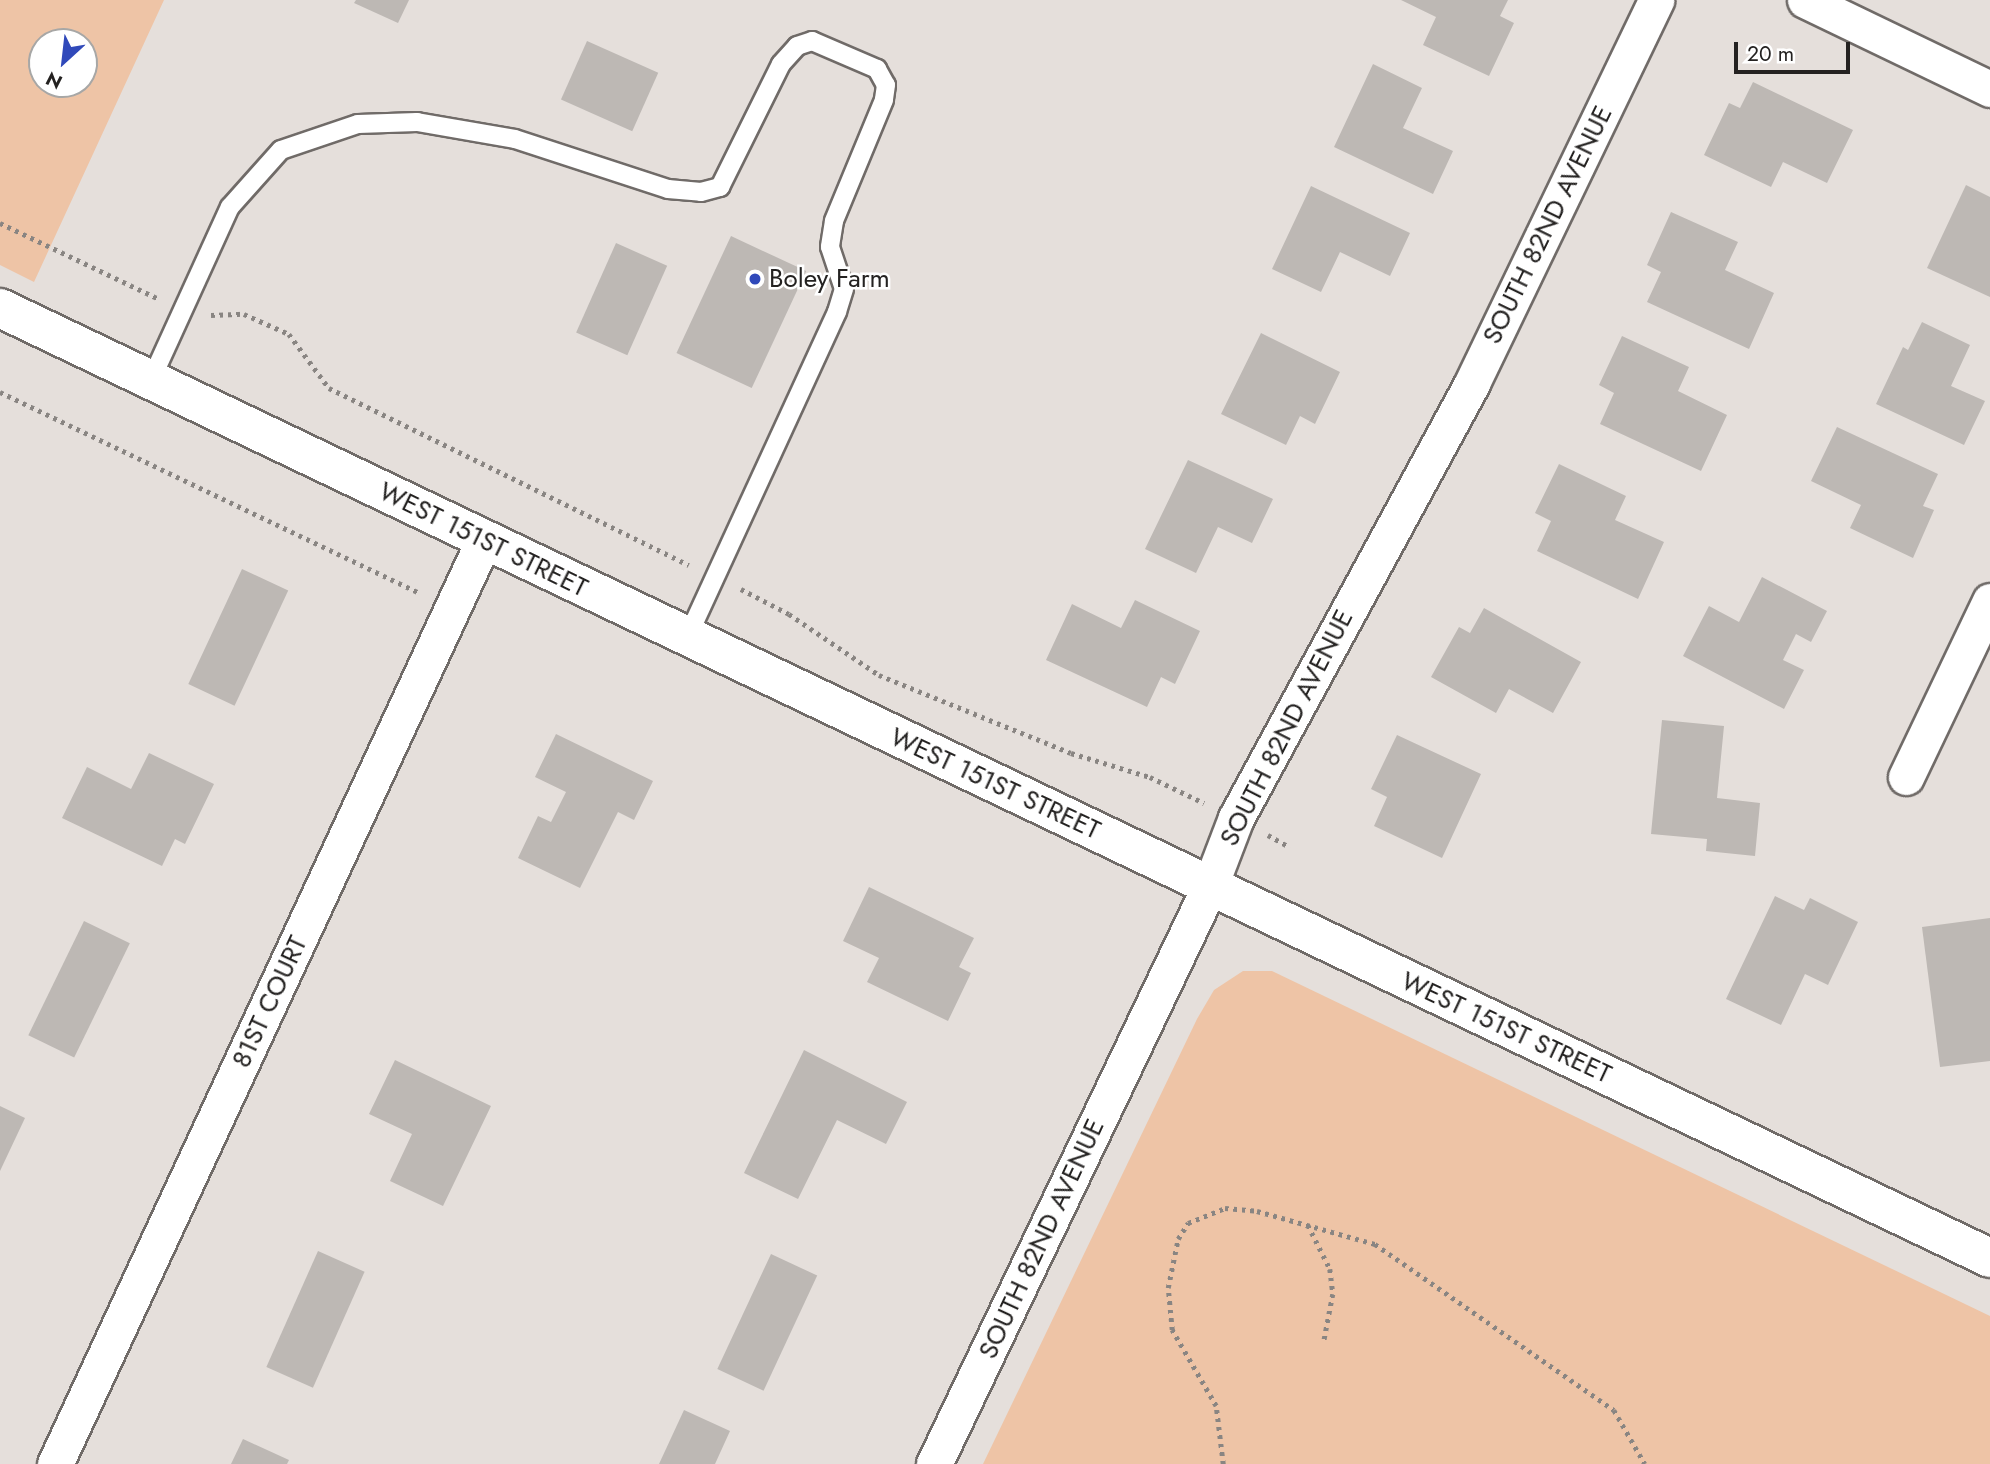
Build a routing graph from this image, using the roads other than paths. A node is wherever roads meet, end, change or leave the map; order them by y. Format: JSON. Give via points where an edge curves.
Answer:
{"nodes":[{"id":1,"x":1656,"y":0,"type":"edge"},
{"id":2,"x":1805,"y":0,"type":"edge"},
{"id":3,"x":1990,"y":89,"type":"edge"},
{"id":4,"x":0,"y":308,"type":"edge"},
{"id":5,"x":151,"y":380,"type":"junction"},
{"id":6,"x":484,"y":540,"type":"junction"},
{"id":7,"x":1990,"y":601,"type":"edge"},
{"id":8,"x":687,"y":638,"type":"junction"},
{"id":9,"x":1906,"y":777,"type":"dead end"},
{"id":10,"x":1210,"y":886,"type":"junction"},
{"id":11,"x":1990,"y":1258,"type":"edge"},
{"id":12,"x":55,"y":1464,"type":"edge"},
{"id":13,"x":934,"y":1464,"type":"edge"}],
"edges":[{"from":1,"to":10,"type":"street","name":"SOUTH 82ND AVENUE","via":[[1472,383],[1236,818]]},
{"from":2,"to":3,"type":"street"},
{"from":4,"to":5,"type":"street","name":"WEST 151ST STREET"},
{"from":5,"to":6,"type":"street","name":"WEST 151ST STREET"},
{"from":5,"to":8,"type":"lane","via":[[230,207],[281,150],[311,137],[358,124],[417,122],[515,139],[668,189],[701,192],[720,187],[781,64],[797,46],[812,41],[877,69],[886,85],[884,100],[834,221],[830,247],[844,289],[837,312]]},
{"from":6,"to":8,"type":"street","name":"WEST 151ST STREET"},
{"from":6,"to":12,"type":"street","name":"81ST COURT"},
{"from":7,"to":9,"type":"street"},
{"from":8,"to":10,"type":"street","name":"WEST 151ST STREET"},
{"from":10,"to":11,"type":"street","name":"WEST 151ST STREET"},
{"from":10,"to":13,"type":"street","name":"SOUTH 82ND AVENUE"}]}
